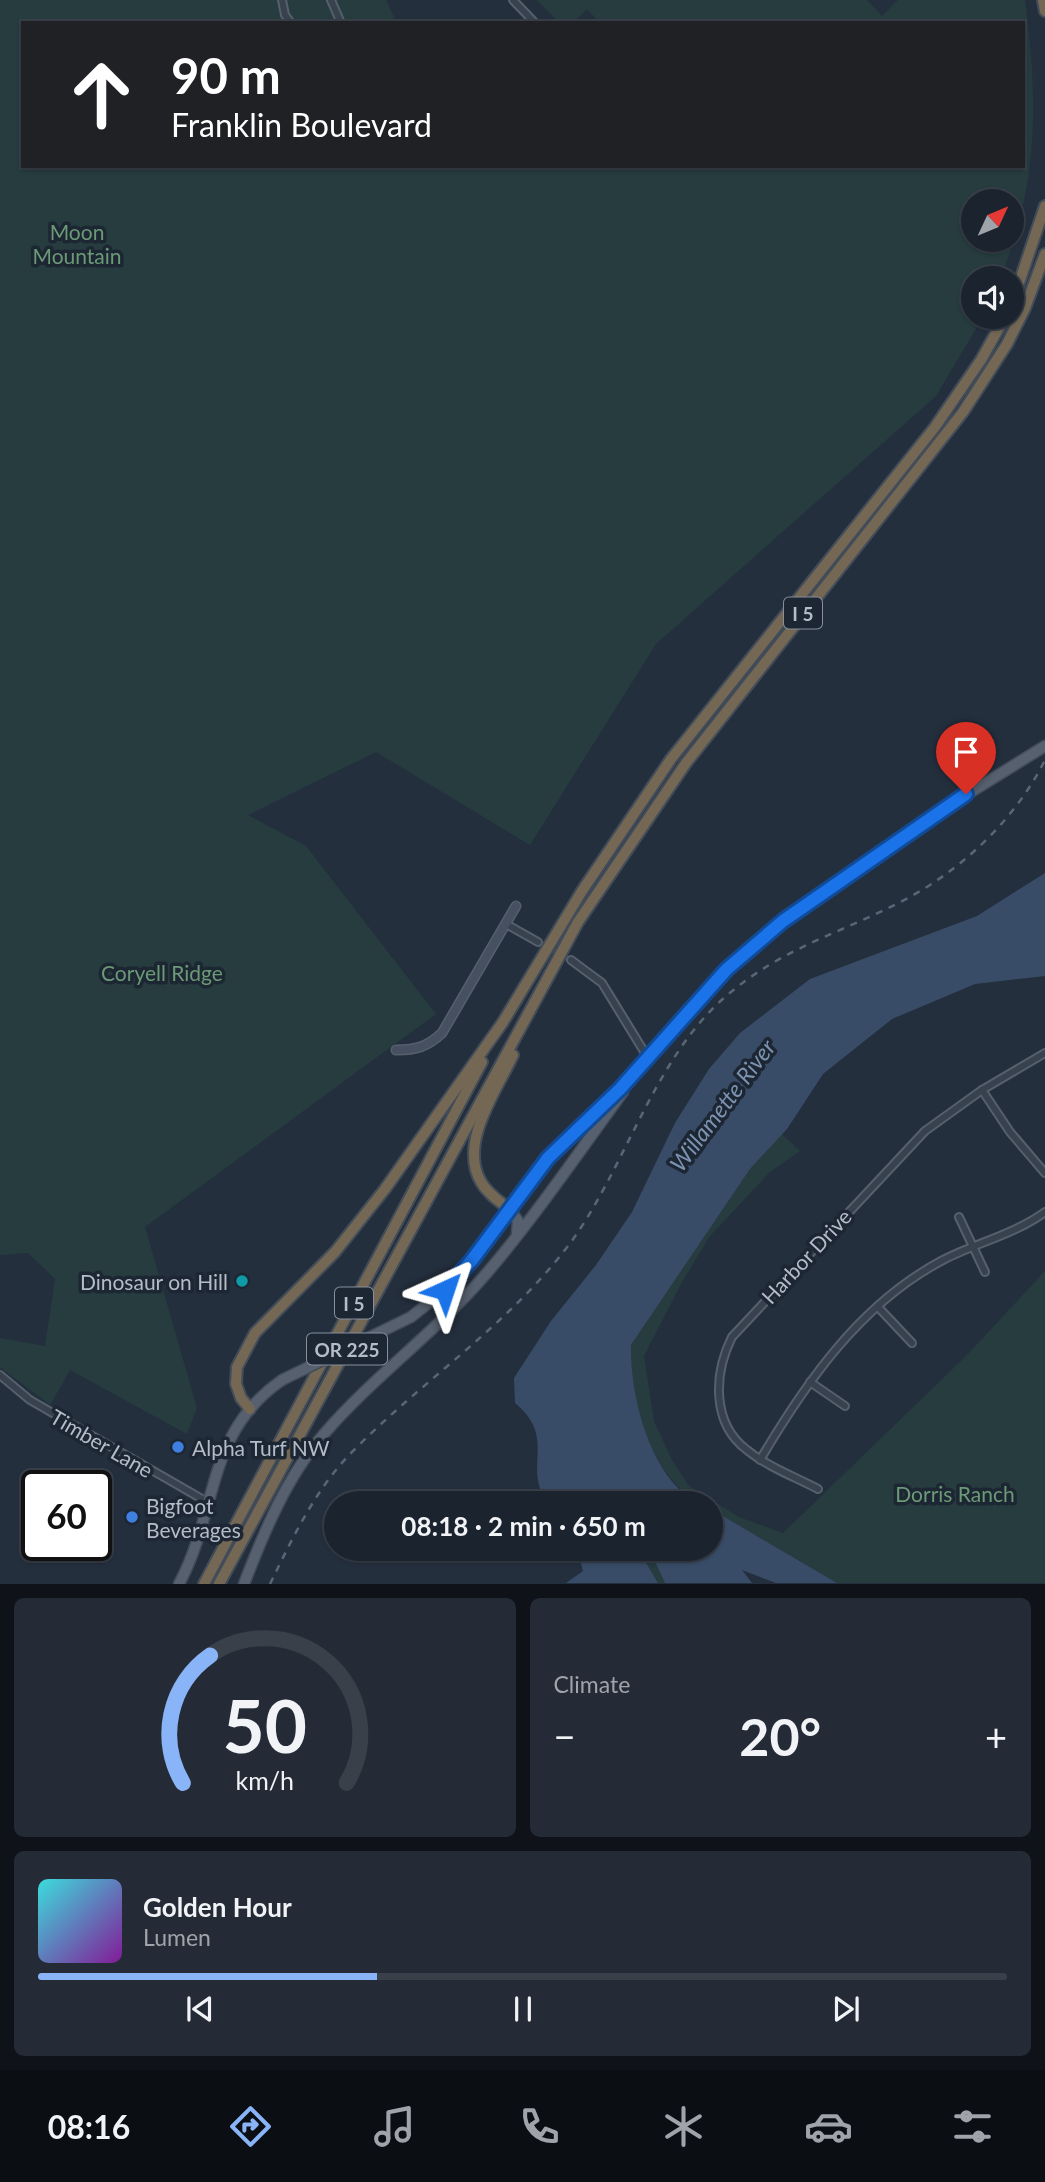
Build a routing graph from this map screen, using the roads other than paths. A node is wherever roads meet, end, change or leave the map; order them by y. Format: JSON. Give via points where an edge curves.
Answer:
{"nodes":[{"id":1,"x":282,"y":0,"type":"edge"},
{"id":2,"x":331,"y":0,"type":"edge"},
{"id":3,"x":513,"y":0,"type":"edge"},
{"id":4,"x":1043,"y":0,"type":"edge"},
{"id":5,"x":1045,"y":11,"type":"edge"},
{"id":6,"x":290,"y":21,"type":"edge"},
{"id":7,"x":340,"y":21,"type":"edge"},
{"id":8,"x":533,"y":21,"type":"edge"},
{"id":9,"x":1045,"y":206,"type":"edge"},
{"id":10,"x":1045,"y":254,"type":"edge"},
{"id":11,"x":1024,"y":268,"type":"edge"},
{"id":12,"x":998,"y":329,"type":"edge"},
{"id":13,"x":1045,"y":746,"type":"edge"},
{"id":14,"x":516,"y":906,"type":"dead end"},
{"id":15,"x":506,"y":924,"type":"junction"},
{"id":16,"x":538,"y":942,"type":"tunnel mouth"},
{"id":17,"x":571,"y":960,"type":"tunnel mouth"},
{"id":18,"x":552,"y":969,"type":"junction"},
{"id":19,"x":503,"y":1022,"type":"junction"},
{"id":20,"x":396,"y":1050,"type":"dead end"},
{"id":21,"x":1045,"y":1053,"type":"edge"},
{"id":22,"x":648,"y":1058,"type":"junction"},
{"id":23,"x":982,"y":1090,"type":"junction"},
{"id":24,"x":1045,"y":1173,"type":"edge"},
{"id":25,"x":509,"y":1209,"type":"junction"},
{"id":26,"x":1045,"y":1212,"type":"edge"},
{"id":27,"x":960,"y":1217,"type":"dead end"},
{"id":28,"x":517,"y":1233,"type":"junction"},
{"id":29,"x":974,"y":1247,"type":"junction"},
{"id":30,"x":985,"y":1272,"type":"dead end"},
{"id":31,"x":878,"y":1307,"type":"junction"},
{"id":32,"x":912,"y":1343,"type":"dead end"},
{"id":33,"x":0,"y":1375,"type":"edge"},
{"id":34,"x":810,"y":1382,"type":"junction"},
{"id":35,"x":845,"y":1406,"type":"dead end"},
{"id":36,"x":250,"y":1409,"type":"junction"},
{"id":37,"x":760,"y":1460,"type":"junction"},
{"id":38,"x":818,"y":1489,"type":"dead end"},
{"id":39,"x":209,"y":1503,"type":"junction"},
{"id":40,"x":179,"y":1584,"type":"edge"},
{"id":41,"x":204,"y":1584,"type":"edge"},
{"id":42,"x":219,"y":1584,"type":"edge"},
{"id":43,"x":244,"y":1584,"type":"edge"}],
"edges":[{"from":1,"to":6,"type":"street"},
{"from":2,"to":7,"type":"street"},
{"from":3,"to":8,"type":"street"},
{"from":4,"to":5,"type":"highway"},
{"from":9,"to":11,"type":"highway"},
{"from":10,"to":18,"type":"highway","number":"I 5","via":[[1007,344],[962,412],[685,763]]},
{"from":12,"to":19,"type":"highway","number":"I 5","via":[[935,427],[671,759],[582,891]]},
{"from":13,"to":22,"type":"main road","number":"OR 225","via":[[966,794],[767,934],[711,984]]},
{"from":14,"to":15,"type":"street"},
{"from":15,"to":16,"type":"street"},
{"from":15,"to":20,"type":"street","via":[[442,1033],[415,1050]]},
{"from":17,"to":22,"type":"street","via":[[601,983]]},
{"from":18,"to":25,"type":"highway","via":[[475,1144],[475,1165],[482,1185]]},
{"from":18,"to":42,"type":"highway","number":"I 5"},
{"from":19,"to":36,"type":"highway","via":[[385,1189],[335,1252],[244,1349],[236,1384]]},
{"from":19,"to":41,"type":"highway","number":"I 5"},
{"from":21,"to":23,"type":"street","name":"Harbor Drive"},
{"from":22,"to":25,"type":"main road","number":"OR 225","via":[[548,1158]]},
{"from":22,"to":28,"type":"main road"},
{"from":23,"to":24,"type":"street"},
{"from":23,"to":37,"type":"street","name":"Harbor Drive","via":[[909,1146],[732,1337],[719,1372],[718,1393],[731,1432]]},
{"from":25,"to":28,"type":"main road","via":[[519,1222]]},
{"from":25,"to":36,"type":"main road","number":"OR 225","bridge":true,"via":[[445,1290],[411,1317],[282,1380]]},
{"from":26,"to":29,"type":"street"},
{"from":27,"to":29,"type":"street"},
{"from":28,"to":43,"type":"main road","via":[[461,1300],[308,1454],[261,1541]]},
{"from":29,"to":30,"type":"street"},
{"from":29,"to":31,"type":"street","via":[[925,1272]]},
{"from":31,"to":32,"type":"street"},
{"from":31,"to":34,"type":"street","via":[[846,1337]]},
{"from":33,"to":39,"type":"street","name":"Timber Lane","via":[[30,1400]]},
{"from":34,"to":35,"type":"street"},
{"from":34,"to":37,"type":"street"},
{"from":36,"to":39,"type":"main road","number":"OR 225","via":[[223,1450]]},
{"from":37,"to":38,"type":"street","name":"Harbor Drive"},
{"from":39,"to":40,"type":"main road","number":"OR 225","via":[[191,1562]]}]}
